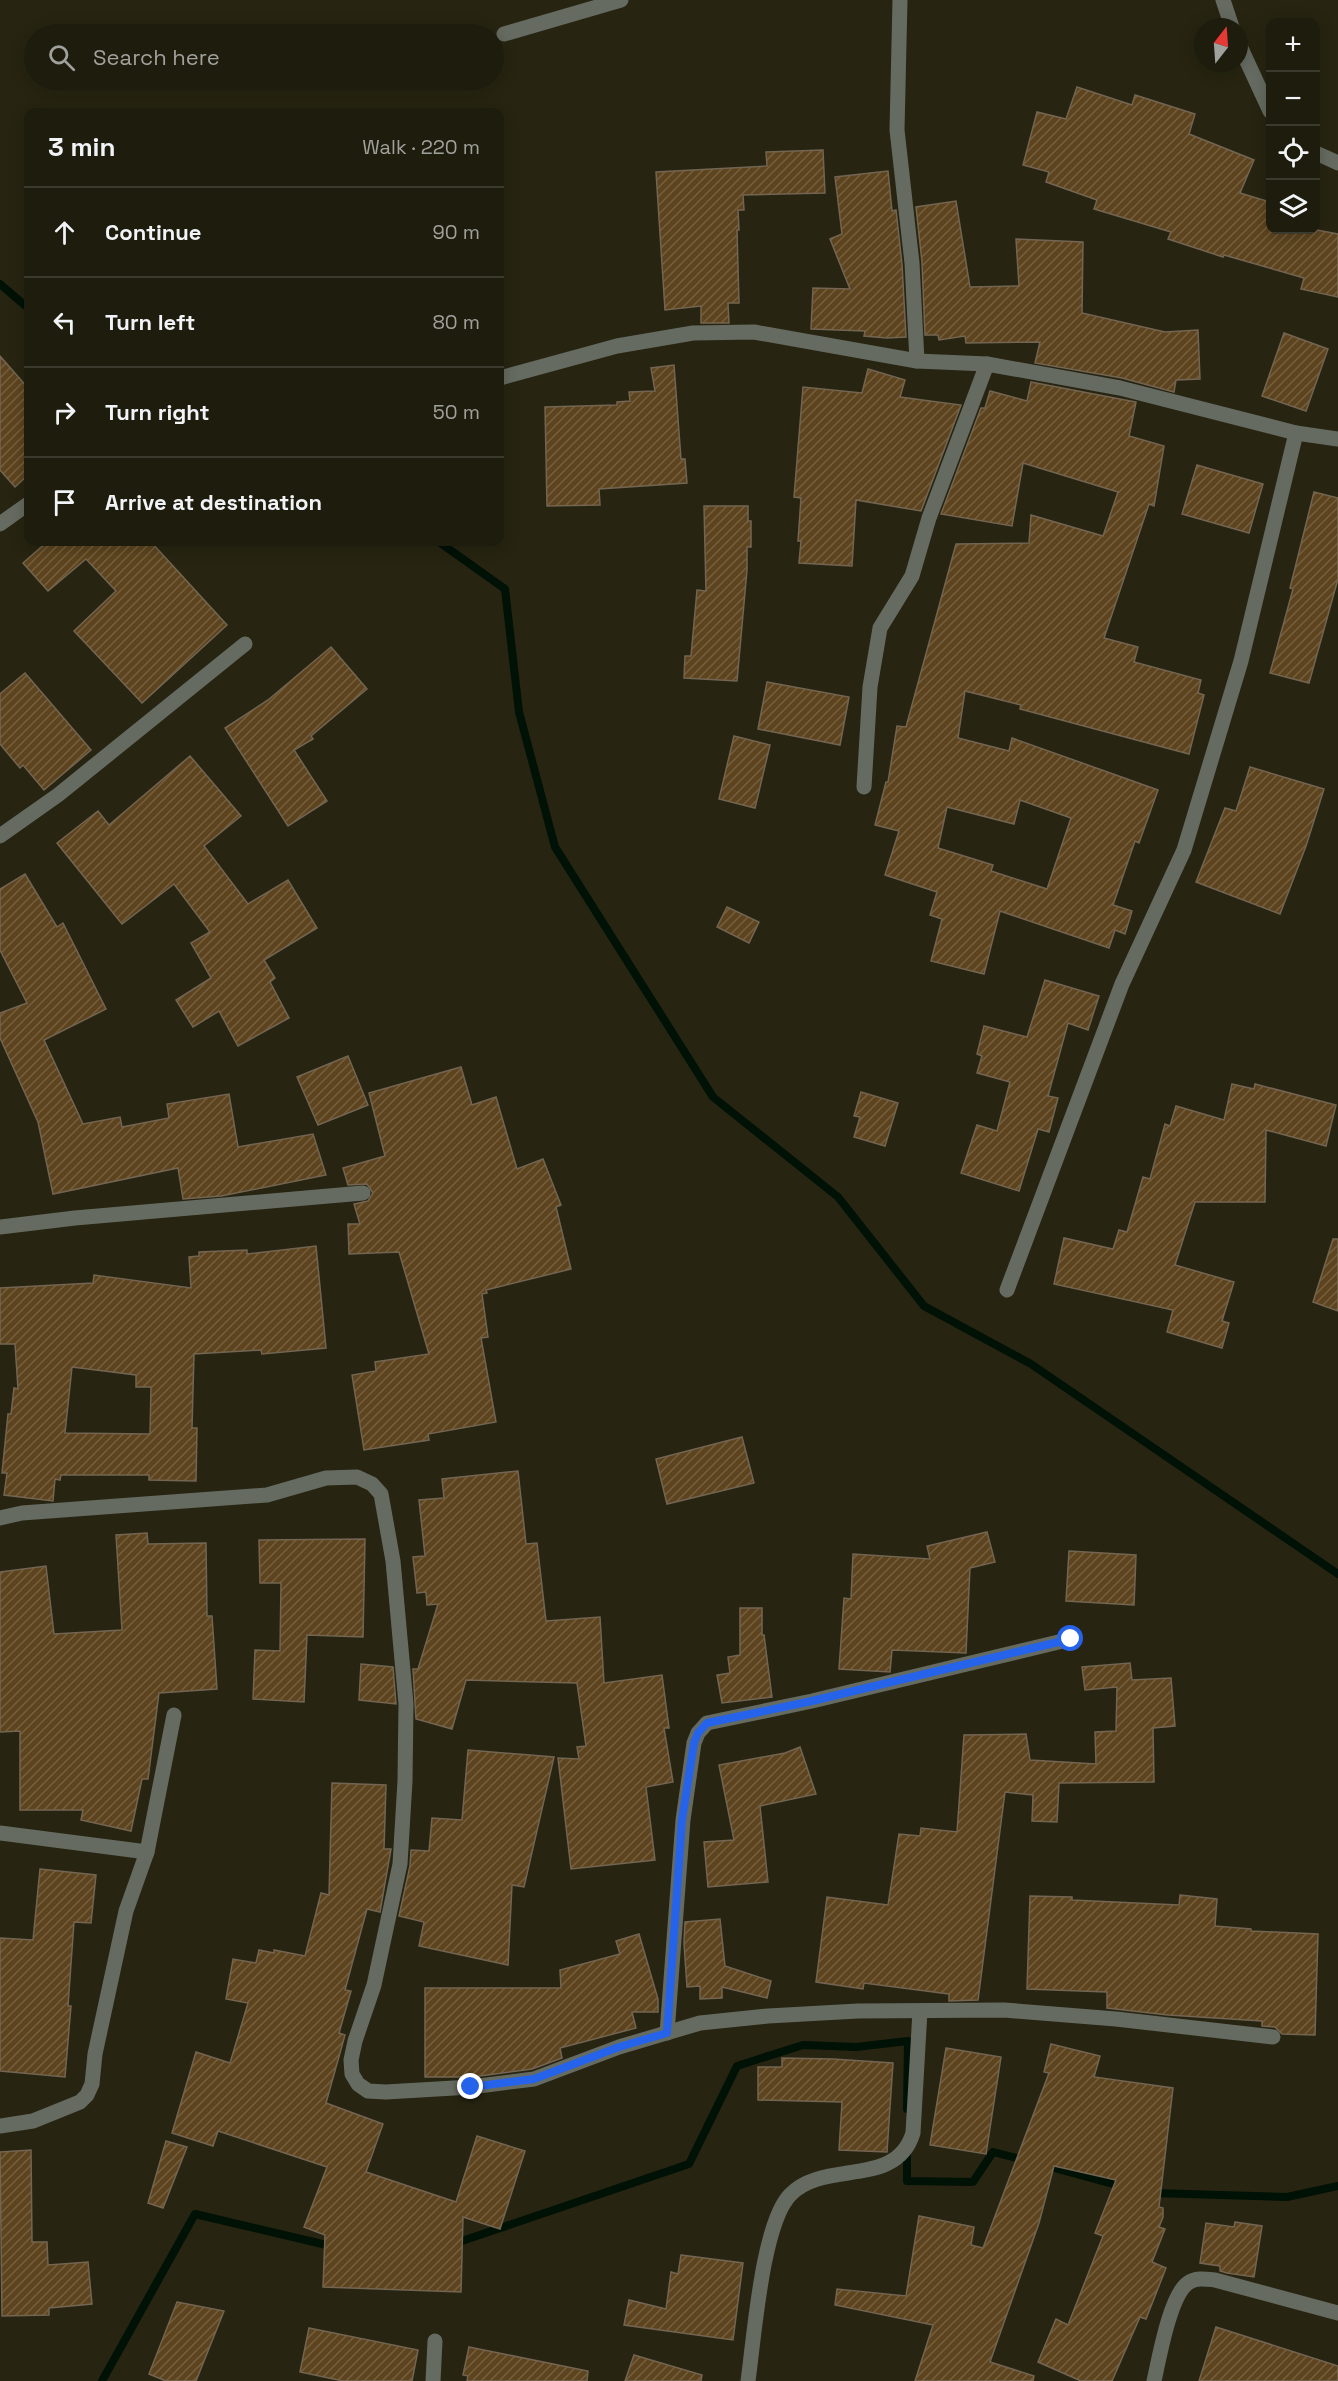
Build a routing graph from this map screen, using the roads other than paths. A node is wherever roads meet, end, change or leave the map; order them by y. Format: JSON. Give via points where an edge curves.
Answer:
{"nodes":[{"id":1,"x":900,"y":0,"type":"edge"},
{"id":2,"x":1222,"y":0,"type":"edge"},
{"id":3,"x":612,"y":1,"type":"edge"},
{"id":4,"x":1229,"y":18,"type":"edge"},
{"id":5,"x":504,"y":34,"type":"dead end"},
{"id":6,"x":1248,"y":63,"type":"edge"},
{"id":7,"x":1266,"y":102,"type":"edge"},
{"id":8,"x":1320,"y":155,"type":"edge"},
{"id":9,"x":1338,"y":163,"type":"edge"},
{"id":10,"x":917,"y":361,"type":"junction"},
{"id":11,"x":987,"y":364,"type":"junction"},
{"id":12,"x":504,"y":377,"type":"edge"},
{"id":13,"x":1296,"y":433,"type":"junction"},
{"id":14,"x":1338,"y":439,"type":"edge"},
{"id":15,"x":24,"y":507,"type":"edge"},
{"id":16,"x":0,"y":524,"type":"edge"},
{"id":17,"x":245,"y":644,"type":"dead end"},
{"id":18,"x":864,"y":787,"type":"dead end"},
{"id":19,"x":0,"y":836,"type":"edge"},
{"id":20,"x":363,"y":1193,"type":"dead end"},
{"id":21,"x":0,"y":1227,"type":"edge"},
{"id":22,"x":1007,"y":1290,"type":"dead end"},
{"id":23,"x":0,"y":1518,"type":"edge"},
{"id":24,"x":1071,"y":1639,"type":"dead end"},
{"id":25,"x":174,"y":1715,"type":"dead end"},
{"id":26,"x":0,"y":1833,"type":"edge"},
{"id":27,"x":147,"y":1852,"type":"junction"},
{"id":28,"x":920,"y":2011,"type":"junction"},
{"id":29,"x":667,"y":2033,"type":"junction"},
{"id":30,"x":1273,"y":2037,"type":"dead end"},
{"id":31,"x":0,"y":2126,"type":"edge"},
{"id":32,"x":1338,"y":2313,"type":"edge"},
{"id":33,"x":435,"y":2341,"type":"dead end"},
{"id":34,"x":433,"y":2381,"type":"edge"},
{"id":35,"x":748,"y":2381,"type":"edge"},
{"id":36,"x":1154,"y":2381,"type":"edge"}],
"edges":[{"from":1,"to":10,"type":"street","via":[[897,130],[912,263]]},
{"from":2,"to":4,"type":"street"},
{"from":3,"to":5,"type":"street"},
{"from":6,"to":7,"type":"street"},
{"from":8,"to":9,"type":"street"},
{"from":10,"to":11,"type":"street"},
{"from":10,"to":12,"type":"street","via":[[754,332],[693,333],[617,346]]},
{"from":11,"to":13,"type":"street","via":[[1120,388]]},
{"from":11,"to":18,"type":"street","via":[[929,518],[912,576],[880,628],[870,687]]},
{"from":13,"to":14,"type":"street"},
{"from":13,"to":22,"type":"street","via":[[1241,661],[1184,850],[1122,984]]},
{"from":15,"to":16,"type":"street"},
{"from":17,"to":19,"type":"street","via":[[58,795]]},
{"from":20,"to":21,"type":"street"},
{"from":23,"to":29,"type":"street","via":[[33,1512],[267,1495],[326,1478],[357,1477],[372,1484],[381,1494],[393,1561],[406,1704],[405,1781],[400,1864],[374,1985],[355,2041],[352,2074],[368,2091],[386,2092],[534,2079]]},
{"from":24,"to":29,"type":"street","via":[[707,1723],[694,1743],[682,1820]]},
{"from":25,"to":27,"type":"street"},
{"from":26,"to":27,"type":"street"},
{"from":27,"to":31,"type":"street","via":[[126,1911],[87,2095],[80,2102],[33,2121]]},
{"from":28,"to":29,"type":"street","via":[[768,2016],[700,2023]]},
{"from":28,"to":30,"type":"street","via":[[1004,2010]]},
{"from":28,"to":35,"type":"street","via":[[913,2133],[909,2144],[892,2162],[804,2184],[777,2213],[762,2274]]},
{"from":32,"to":36,"type":"street","via":[[1215,2280],[1188,2282],[1173,2305]]},
{"from":33,"to":34,"type":"street"}]}
